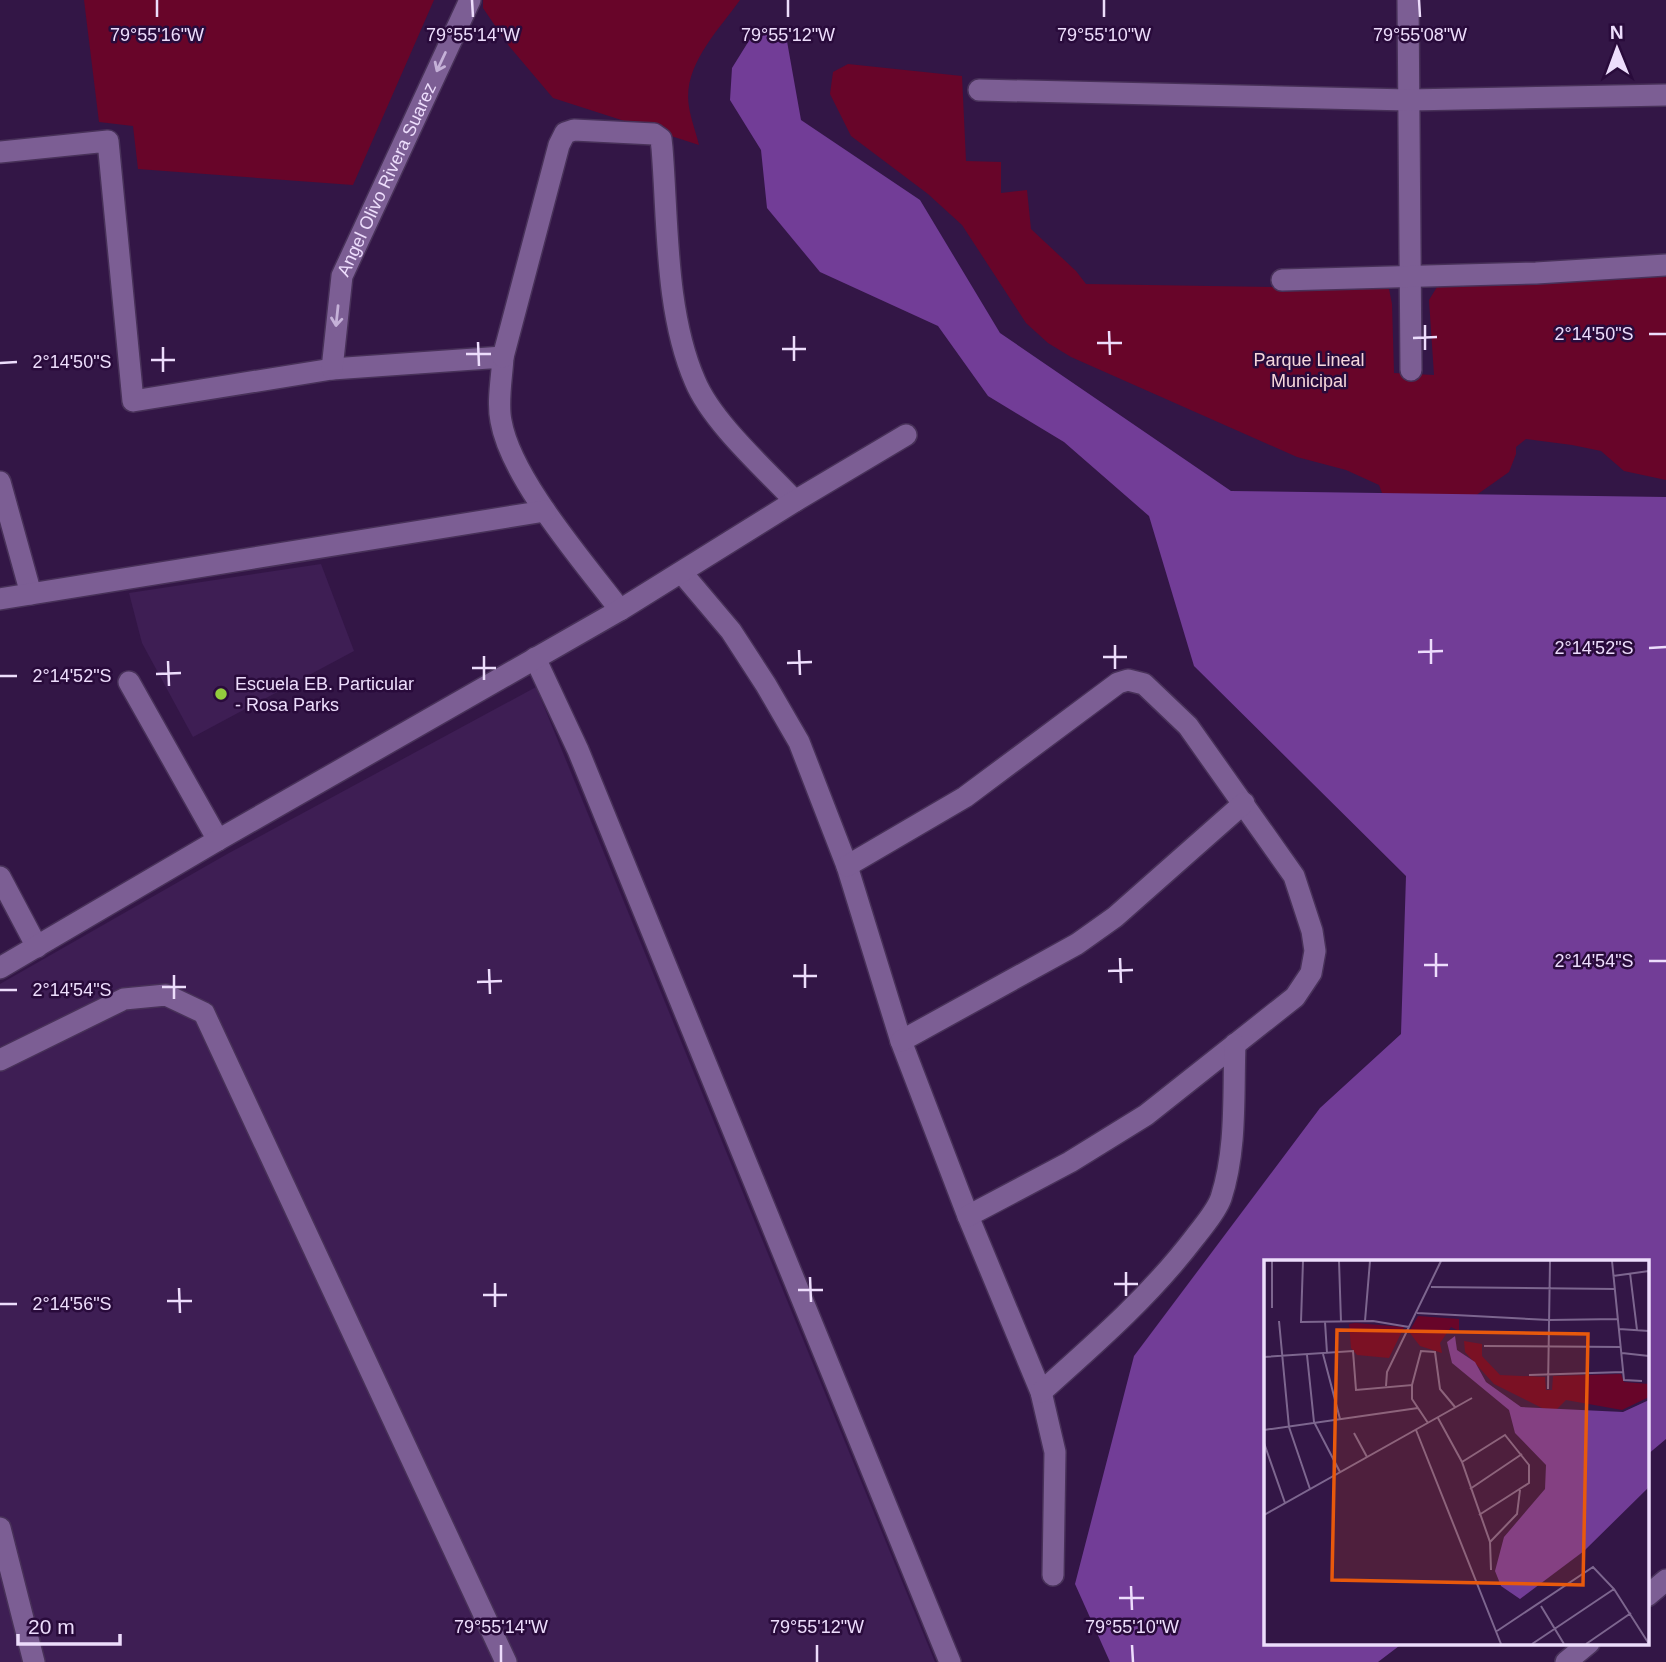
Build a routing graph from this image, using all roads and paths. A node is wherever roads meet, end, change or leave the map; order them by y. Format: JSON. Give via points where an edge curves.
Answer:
{"nodes":[{"id":1,"x":470,"y":0,"type":"edge"},
{"id":2,"x":1408,"y":0,"type":"edge"},
{"id":3,"x":979,"y":90,"type":"dead end"},
{"id":4,"x":1666,"y":95,"type":"edge"},
{"id":5,"x":1408,"y":100,"type":"junction"},
{"id":6,"x":0,"y":152,"type":"edge"},
{"id":7,"x":1666,"y":265,"type":"edge"},
{"id":8,"x":1410,"y":278,"type":"junction"},
{"id":9,"x":1282,"y":280,"type":"dead end"},
{"id":10,"x":503,"y":357,"type":"junction"},
{"id":11,"x":331,"y":369,"type":"junction"},
{"id":12,"x":1411,"y":370,"type":"dead end"},
{"id":13,"x":906,"y":435,"type":"dead end"},
{"id":14,"x":0,"y":482,"type":"edge"},
{"id":15,"x":794,"y":500,"type":"junction"},
{"id":16,"x":545,"y":510,"type":"junction"},
{"id":17,"x":682,"y":573,"type":"junction"},
{"id":18,"x":32,"y":594,"type":"junction"},
{"id":19,"x":0,"y":598,"type":"edge"},
{"id":20,"x":620,"y":610,"type":"junction"},
{"id":21,"x":535,"y":657,"type":"junction"},
{"id":22,"x":129,"y":682,"type":"dead end"},
{"id":23,"x":1244,"y":803,"type":"junction"},
{"id":24,"x":218,"y":840,"type":"junction"},
{"id":25,"x":847,"y":866,"type":"junction"},
{"id":26,"x":0,"y":877,"type":"edge"},
{"id":27,"x":37,"y":947,"type":"junction"},
{"id":28,"x":0,"y":968,"type":"edge"},
{"id":29,"x":901,"y":1041,"type":"junction"},
{"id":30,"x":1235,"y":1044,"type":"junction"},
{"id":31,"x":0,"y":1060,"type":"edge"},
{"id":32,"x":968,"y":1216,"type":"junction"},
{"id":33,"x":1041,"y":1392,"type":"junction"},
{"id":34,"x":0,"y":1528,"type":"edge"},
{"id":35,"x":1053,"y":1575,"type":"dead end"},
{"id":36,"x":1666,"y":1580,"type":"edge"},
{"id":37,"x":1648,"y":1595,"type":"edge"},
{"id":38,"x":1589,"y":1644,"type":"edge"},
{"id":39,"x":34,"y":1662,"type":"edge"},
{"id":40,"x":506,"y":1662,"type":"edge"},
{"id":41,"x":950,"y":1662,"type":"edge"},
{"id":42,"x":1566,"y":1662,"type":"edge"}],
"edges":[{"from":1,"to":11,"type":"street","name":"Angel Olivo Rivera Suarez","one_way":true,"via":[[342,276]]},
{"from":2,"to":5,"type":"street"},
{"from":3,"to":5,"type":"street"},
{"from":4,"to":5,"type":"street"},
{"from":5,"to":8,"type":"street"},
{"from":6,"to":11,"type":"street","via":[[108,141],[133,401]]},
{"from":7,"to":8,"type":"street"},
{"from":8,"to":9,"type":"street"},
{"from":8,"to":12,"type":"street"},
{"from":10,"to":11,"type":"street"},
{"from":10,"to":15,"type":"street","via":[[565,134],[654,134],[661,139],[675,317],[695,383],[720,421]]},
{"from":10,"to":16,"type":"street","via":[[500,419],[510,452]]},
{"from":13,"to":15,"type":"street"},
{"from":14,"to":18,"type":"street"},
{"from":15,"to":17,"type":"street"},
{"from":16,"to":18,"type":"street"},
{"from":16,"to":20,"type":"street"},
{"from":17,"to":20,"type":"street"},
{"from":17,"to":25,"type":"street","via":[[731,631],[792,731]]},
{"from":18,"to":19,"type":"street"},
{"from":20,"to":21,"type":"street"},
{"from":21,"to":24,"type":"street"},
{"from":21,"to":41,"type":"street","via":[[579,750]]},
{"from":22,"to":24,"type":"street"},
{"from":23,"to":25,"type":"street","via":[[1188,726],[1144,684],[1128,680],[965,797]]},
{"from":23,"to":29,"type":"street","via":[[1115,917],[1077,944]]},
{"from":23,"to":30,"type":"street","via":[[1294,876],[1315,951],[1311,973],[1295,997]]},
{"from":24,"to":27,"type":"street"},
{"from":25,"to":29,"type":"street"},
{"from":26,"to":27,"type":"street"},
{"from":27,"to":28,"type":"street"},
{"from":29,"to":32,"type":"street"},
{"from":30,"to":32,"type":"street","via":[[1146,1115]]},
{"from":30,"to":33,"type":"street","via":[[1230,1155],[1220,1200],[1148,1292]]},
{"from":31,"to":40,"type":"street","via":[[124,999],[166,996],[204,1013]]},
{"from":32,"to":33,"type":"street"},
{"from":33,"to":35,"type":"street","via":[[1055,1452]]},
{"from":34,"to":39,"type":"street"},
{"from":36,"to":37,"type":"street"},
{"from":38,"to":42,"type":"street"}]}
